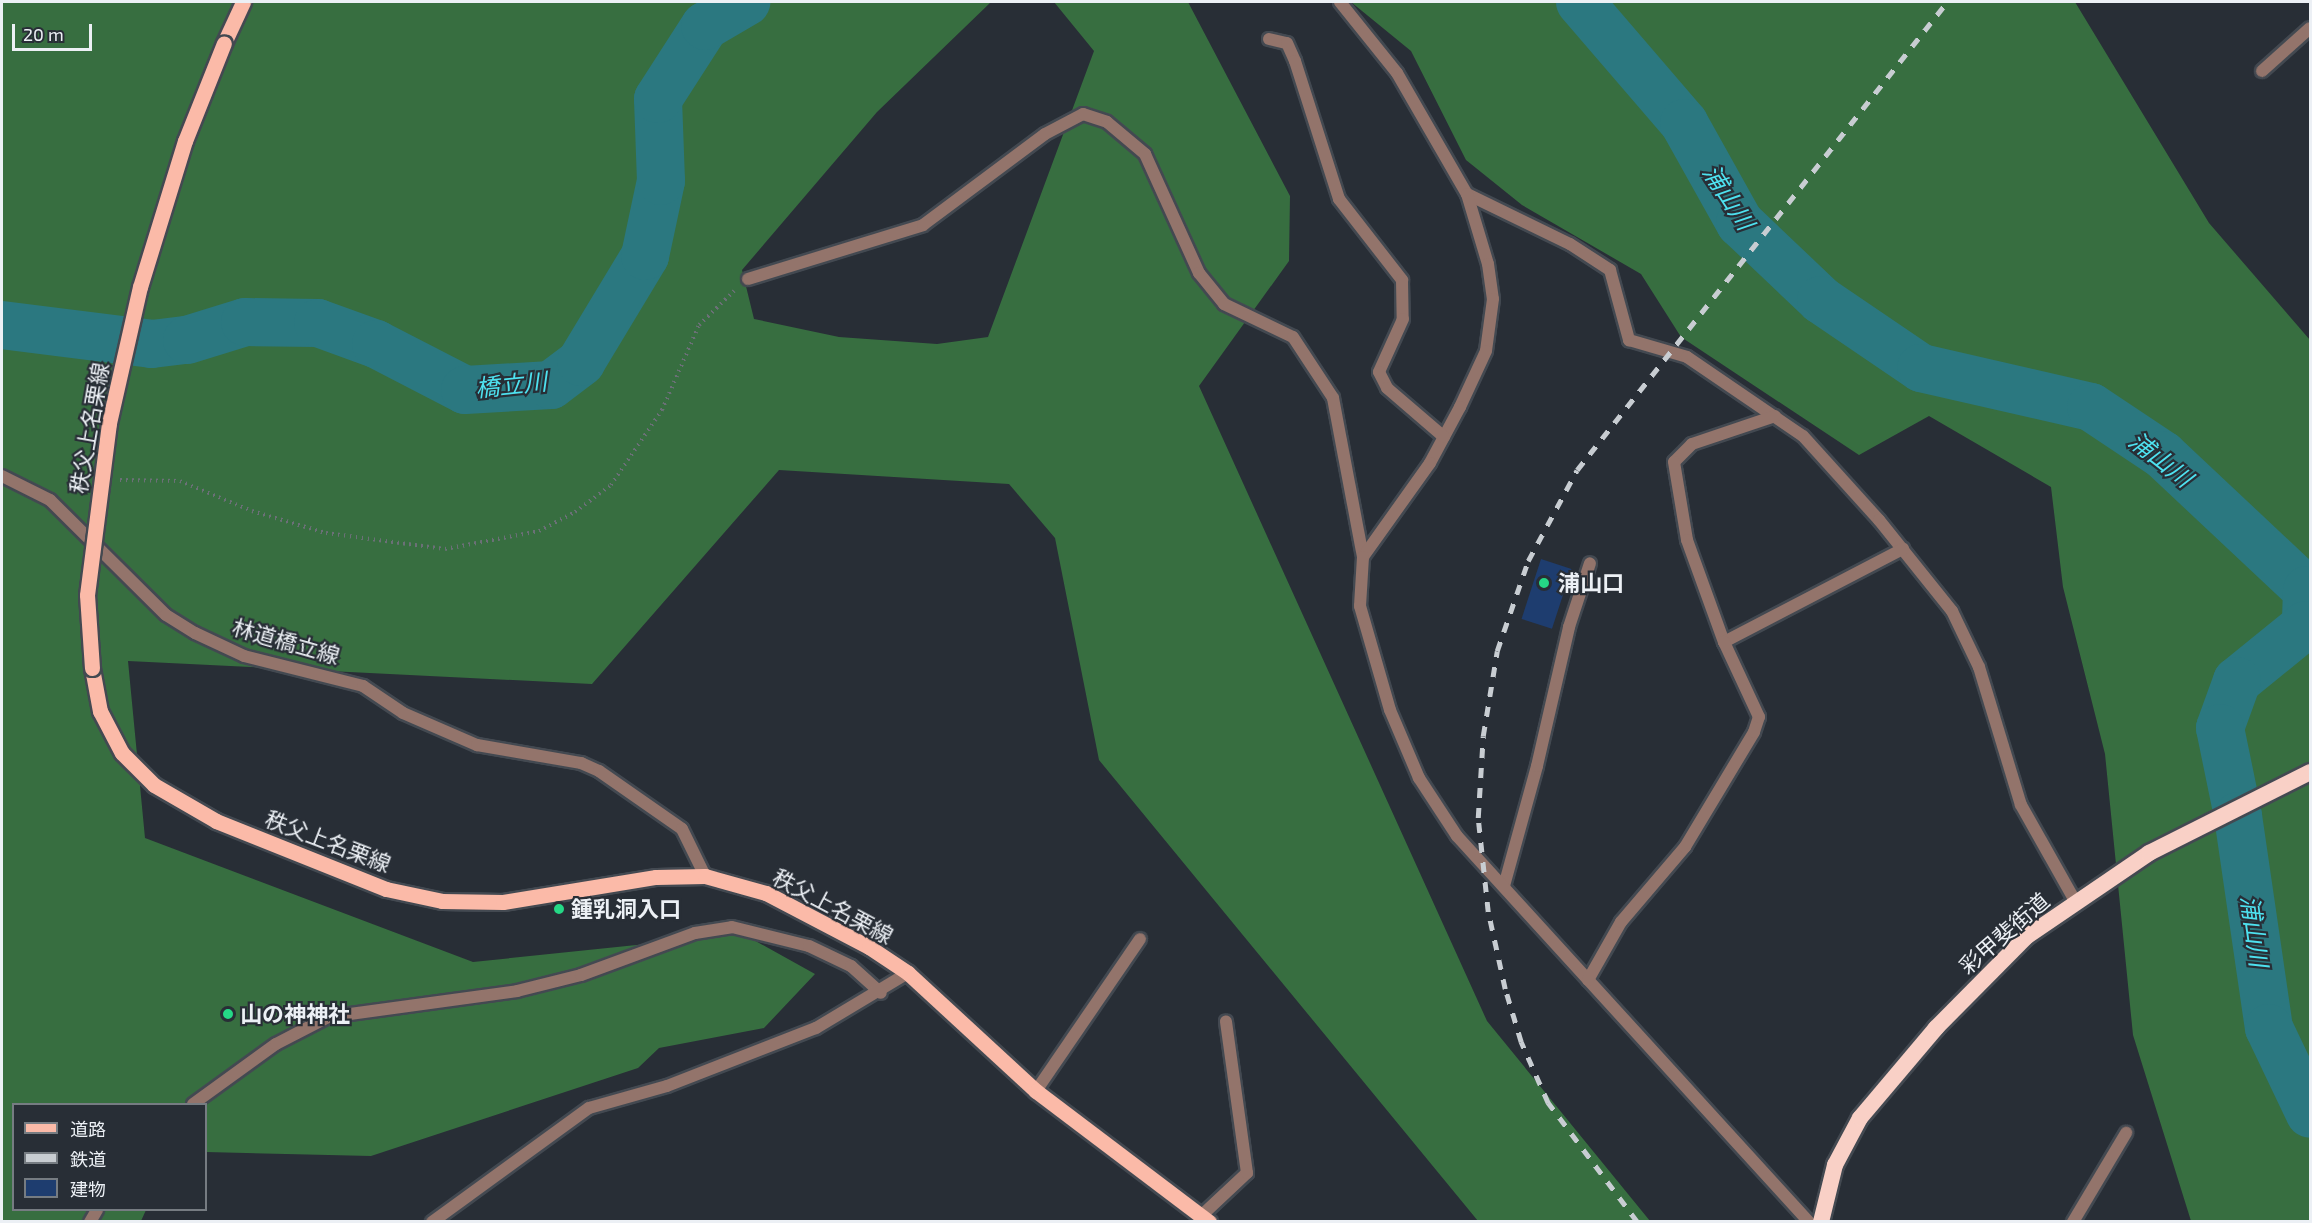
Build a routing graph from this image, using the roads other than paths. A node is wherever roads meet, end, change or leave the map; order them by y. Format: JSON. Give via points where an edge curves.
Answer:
{"nodes":[{"id":1,"x":243,"y":2,"type":"edge"},
{"id":2,"x":1340,"y":2,"type":"edge"},
{"id":3,"x":2310,"y":28,"type":"edge"},
{"id":4,"x":1269,"y":39,"type":"dead end"},
{"id":5,"x":2262,"y":70,"type":"dead end"},
{"id":6,"x":1467,"y":194,"type":"junction"},
{"id":7,"x":748,"y":279,"type":"road end"},
{"id":8,"x":1775,"y":416,"type":"junction"},
{"id":9,"x":1444,"y":437,"type":"junction"},
{"id":10,"x":2,"y":476,"type":"edge"},
{"id":11,"x":1903,"y":549,"type":"junction"},
{"id":12,"x":1363,"y":556,"type":"junction"},
{"id":13,"x":1590,"y":563,"type":"dead end"},
{"id":14,"x":1724,"y":642,"type":"junction"},
{"id":15,"x":2310,"y":772,"type":"edge"},
{"id":16,"x":705,"y":876,"type":"junction"},
{"id":17,"x":1504,"y":886,"type":"junction"},
{"id":18,"x":2075,"y":901,"type":"junction"},
{"id":19,"x":1140,"y":939,"type":"dead end"},
{"id":20,"x":908,"y":973,"type":"junction"},
{"id":21,"x":1588,"y":980,"type":"junction"},
{"id":22,"x":881,"y":993,"type":"junction"},
{"id":23,"x":1226,"y":1021,"type":"dead end"},
{"id":24,"x":1036,"y":1091,"type":"junction"},
{"id":25,"x":194,"y":1103,"type":"edge"},
{"id":26,"x":2126,"y":1133,"type":"dead end"},
{"id":27,"x":1205,"y":1219,"type":"edge"},
{"id":28,"x":432,"y":1221,"type":"edge"},
{"id":29,"x":1809,"y":1221,"type":"edge"},
{"id":30,"x":1821,"y":1221,"type":"edge"},
{"id":31,"x":2073,"y":1221,"type":"edge"}],
"edges":[{"from":1,"to":16,"type":"main road","name":"秩父上名栗線","bridge":true,"via":[[184,141],[140,287],[109,423],[87,595],[92,668],[100,711],[122,753],[154,785],[216,821],[386,889],[442,901],[503,902],[656,877]]},
{"from":2,"to":6,"type":"street","via":[[1397,73]]},
{"from":3,"to":5,"type":"street"},
{"from":4,"to":9,"type":"street","via":[[1287,43],[1291,52],[1330,161],[1339,199],[1402,280],[1402,319],[1379,372],[1387,388]]},
{"from":6,"to":8,"type":"street","via":[[1570,244],[1610,270],[1629,340],[1687,357]]},
{"from":6,"to":9,"type":"street","via":[[1488,264],[1493,299],[1486,351]]},
{"from":7,"to":12,"type":"street","via":[[923,225],[1045,134],[1083,114],[1107,122],[1145,154],[1199,273],[1224,304],[1293,337],[1333,398]]},
{"from":8,"to":11,"type":"street","via":[[1803,435]]},
{"from":8,"to":14,"type":"street","via":[[1692,444],[1674,462],[1687,540]]},
{"from":9,"to":12,"type":"street"},
{"from":10,"to":16,"type":"street","name":"林道橋立線","via":[[51,500],[166,615],[195,633],[244,656],[363,686],[403,713],[477,745],[581,764],[599,771],[682,829]]},
{"from":11,"to":14,"type":"street"},
{"from":11,"to":18,"type":"street","via":[[1952,611],[1978,667],[2021,805]]},
{"from":12,"to":17,"type":"street","via":[[1360,606],[1390,710],[1426,788],[1457,836]]},
{"from":13,"to":17,"type":"street","via":[[1569,627]]},
{"from":14,"to":21,"type":"street","via":[[1759,717],[1754,732],[1685,847],[1620,922]]},
{"from":15,"to":18,"type":"highway","name":"彩甲斐街道","via":[[2149,853]]},
{"from":16,"to":20,"type":"main road","name":"秩父上名栗線","via":[[766,893],[869,947]]},
{"from":17,"to":21,"type":"street"},
{"from":18,"to":30,"type":"highway","name":"彩甲斐街道","via":[[1991,970],[1893,1076],[1860,1118],[1835,1165]]},
{"from":19,"to":24,"type":"street"},
{"from":20,"to":22,"type":"street"},
{"from":20,"to":24,"type":"main road","name":"秩父上名栗線"},
{"from":21,"to":29,"type":"street"},
{"from":22,"to":25,"type":"street","via":[[851,966],[809,946],[732,927],[695,933],[581,975],[517,991],[328,1017],[276,1044]]},
{"from":22,"to":28,"type":"street","via":[[816,1028],[667,1086],[590,1108]]},
{"from":23,"to":27,"type":"street","via":[[1247,1173]]},
{"from":24,"to":27,"type":"main road","name":"秩父上名栗線"},
{"from":26,"to":31,"type":"street"}]}
